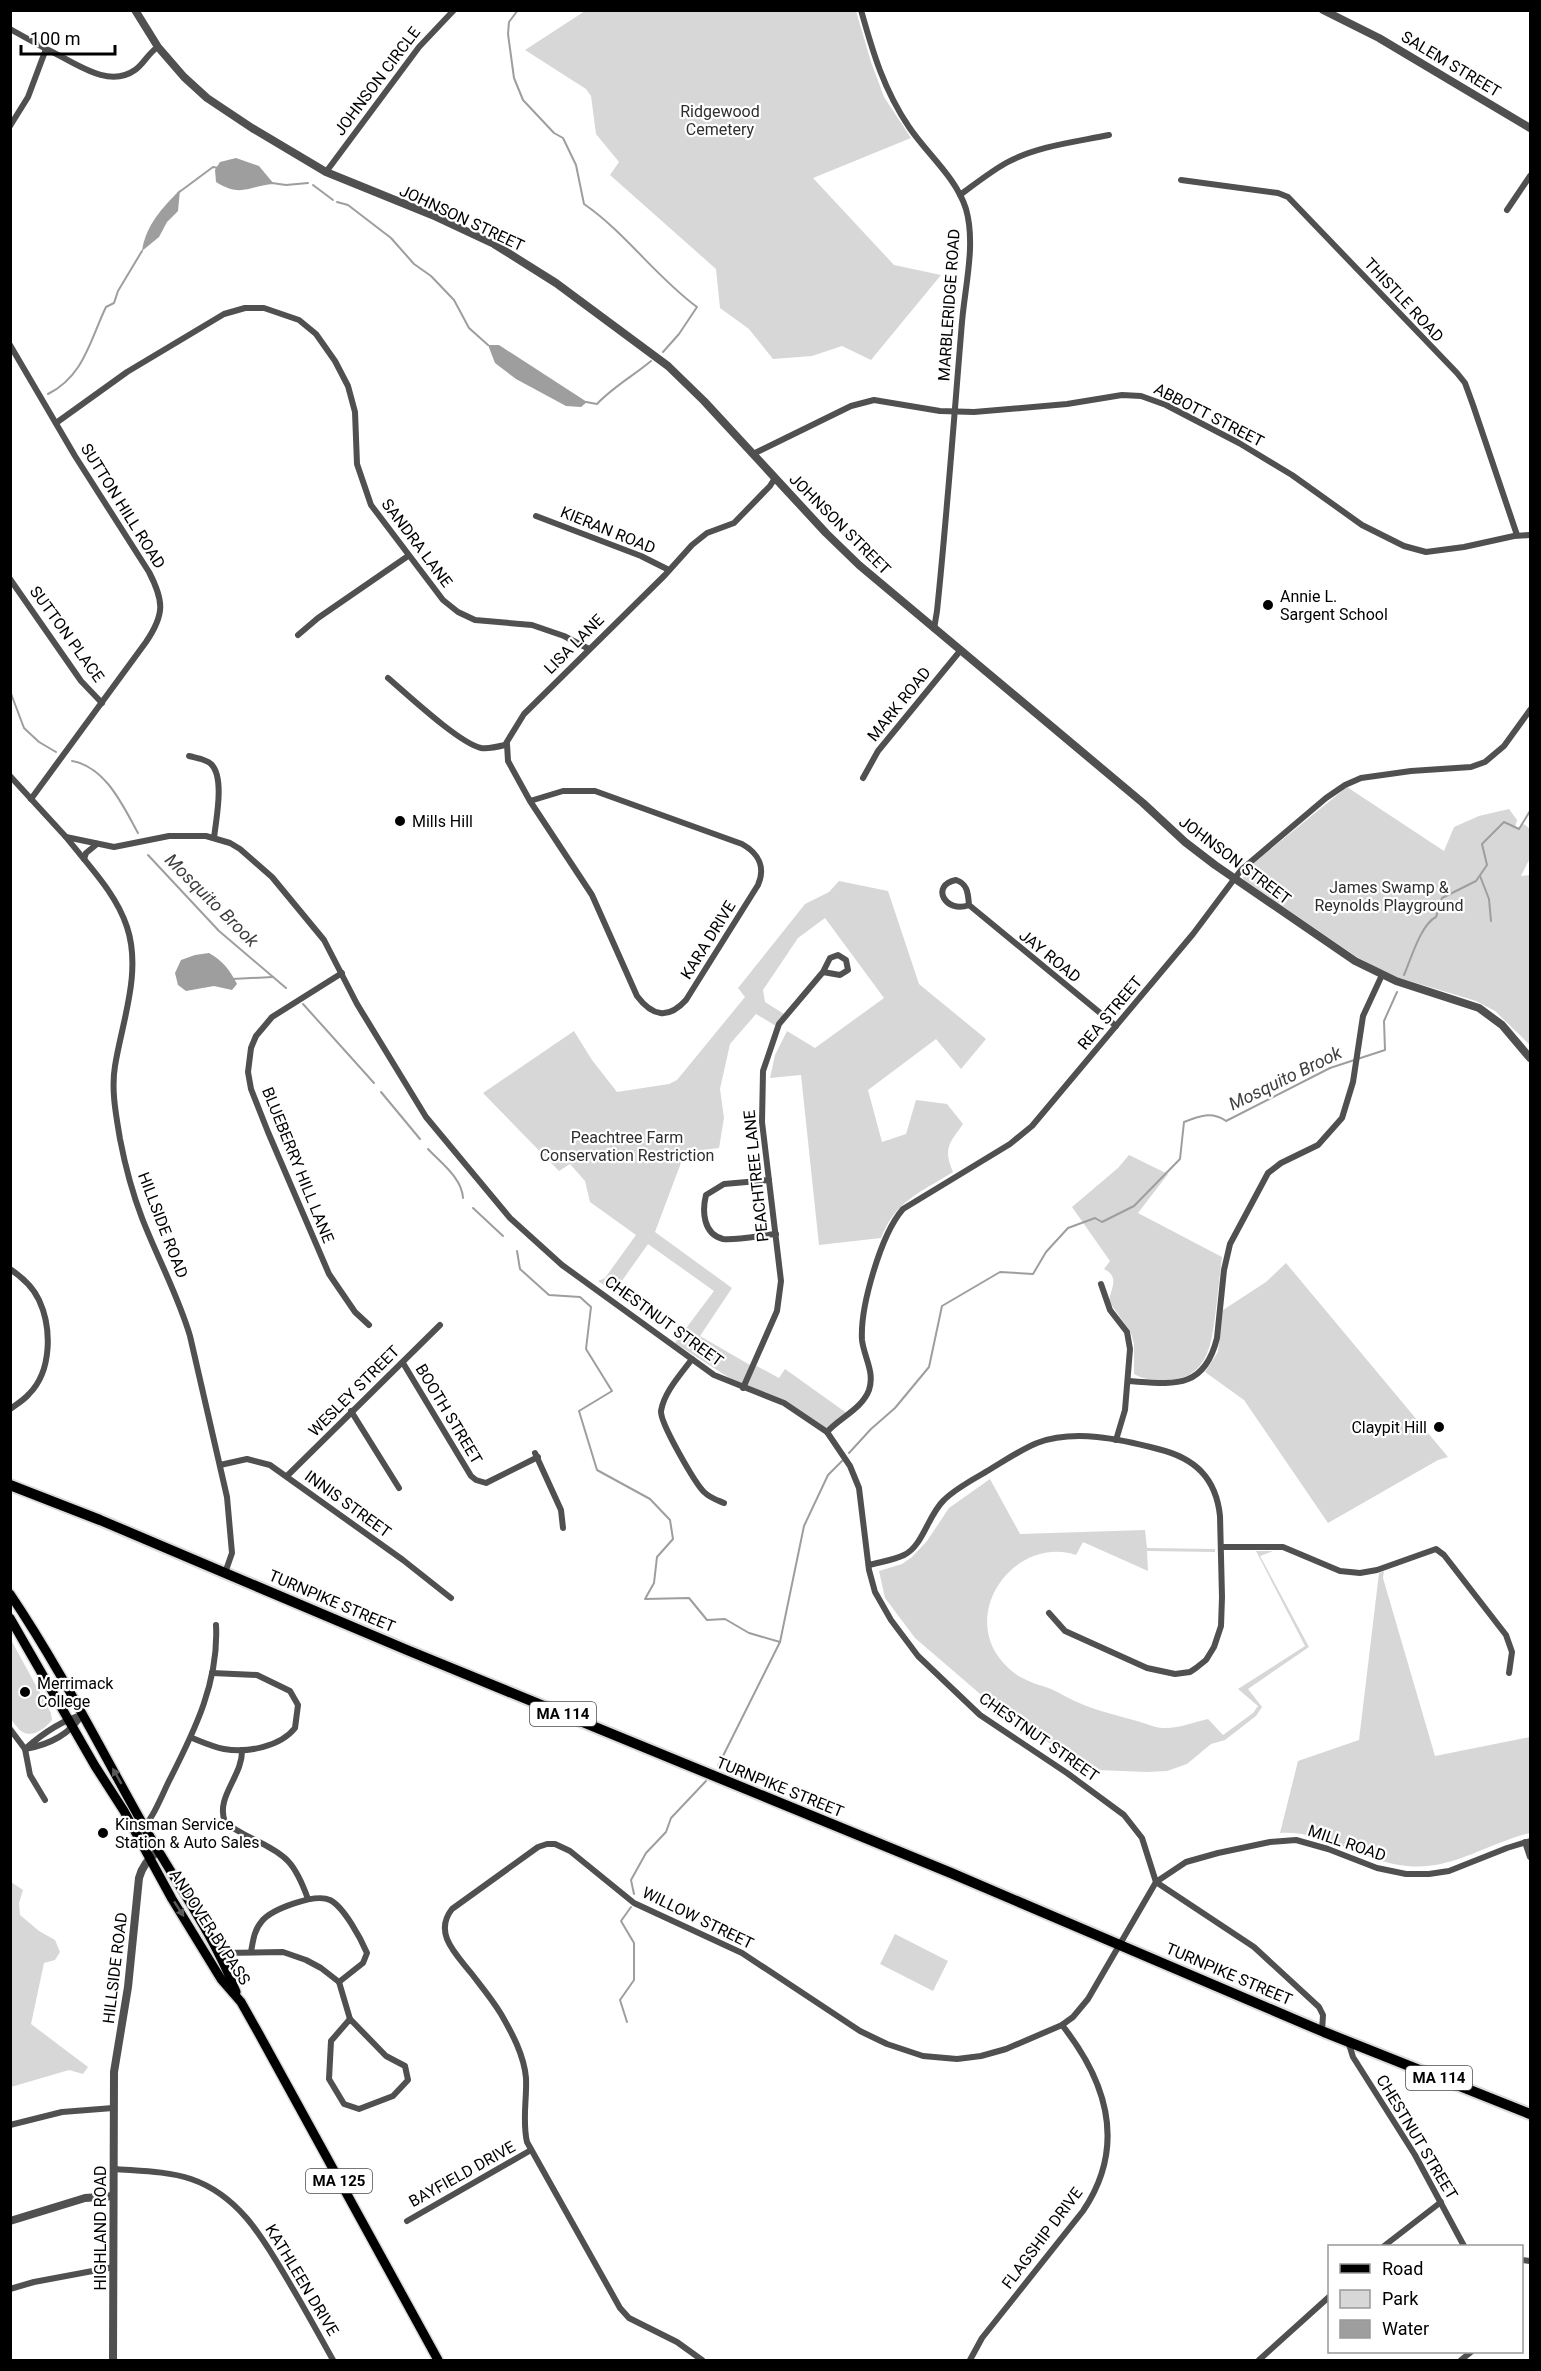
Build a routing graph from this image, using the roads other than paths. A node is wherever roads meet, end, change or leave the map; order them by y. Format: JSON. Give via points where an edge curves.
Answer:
{"nodes":[{"id":1,"x":135,"y":10,"type":"edge"},
{"id":2,"x":454,"y":10,"type":"edge"},
{"id":3,"x":861,"y":10,"type":"edge"},
{"id":4,"x":1323,"y":10,"type":"edge"},
{"id":5,"x":10,"y":29,"type":"edge"},
{"id":6,"x":158,"y":47,"type":"junction"},
{"id":7,"x":46,"y":49,"type":"junction"},
{"id":8,"x":10,"y":126,"type":"edge"},
{"id":9,"x":1530,"y":128,"type":"edge"},
{"id":10,"x":1109,"y":135,"type":"dead end"},
{"id":11,"x":326,"y":172,"type":"junction"},
{"id":12,"x":1530,"y":176,"type":"edge"},
{"id":13,"x":1181,"y":180,"type":"dead end"},
{"id":14,"x":960,"y":195,"type":"junction"},
{"id":15,"x":1507,"y":210,"type":"dead end"},
{"id":16,"x":10,"y":345,"type":"edge"},
{"id":17,"x":955,"y":411,"type":"junction"},
{"id":18,"x":56,"y":423,"type":"junction"},
{"id":19,"x":753,"y":454,"type":"junction"},
{"id":20,"x":775,"y":478,"type":"junction"},
{"id":21,"x":536,"y":516,"type":"dead end"},
{"id":22,"x":1530,"y":535,"type":"edge"},
{"id":23,"x":1517,"y":536,"type":"junction"},
{"id":24,"x":408,"y":556,"type":"junction"},
{"id":25,"x":669,"y":570,"type":"junction"},
{"id":26,"x":10,"y":579,"type":"edge"},
{"id":27,"x":934,"y":629,"type":"junction"},
{"id":28,"x":298,"y":635,"type":"dead end"},
{"id":29,"x":589,"y":649,"type":"junction"},
{"id":30,"x":960,"y":651,"type":"junction"},
{"id":31,"x":388,"y":678,"type":"dead end"},
{"id":32,"x":102,"y":703,"type":"junction"},
{"id":33,"x":1530,"y":710,"type":"edge"},
{"id":34,"x":507,"y":744,"type":"junction"},
{"id":35,"x":189,"y":756,"type":"dead end"},
{"id":36,"x":10,"y":776,"type":"edge"},
{"id":37,"x":863,"y":778,"type":"dead end"},
{"id":38,"x":32,"y":799,"type":"junction"},
{"id":39,"x":530,"y":801,"type":"junction"},
{"id":40,"x":66,"y":837,"type":"junction"},
{"id":41,"x":214,"y":838,"type":"junction"},
{"id":42,"x":97,"y":844,"type":"junction"},
{"id":43,"x":84,"y":860,"type":"junction"},
{"id":44,"x":1234,"y":879,"type":"junction"},
{"id":45,"x":969,"y":905,"type":"junction"},
{"id":46,"x":823,"y":972,"type":"dead end"},
{"id":47,"x":342,"y":973,"type":"junction"},
{"id":48,"x":1382,"y":975,"type":"junction"},
{"id":49,"x":1116,"y":1026,"type":"junction"},
{"id":50,"x":1530,"y":1058,"type":"edge"},
{"id":51,"x":769,"y":1180,"type":"junction"},
{"id":52,"x":776,"y":1234,"type":"junction"},
{"id":53,"x":10,"y":1269,"type":"edge"},
{"id":54,"x":1101,"y":1284,"type":"dead end"},
{"id":55,"x":369,"y":1325,"type":"dead end"},
{"id":56,"x":440,"y":1325,"type":"dead end"},
{"id":57,"x":692,"y":1359,"type":"junction"},
{"id":58,"x":402,"y":1363,"type":"junction"},
{"id":59,"x":1128,"y":1381,"type":"junction"},
{"id":60,"x":743,"y":1388,"type":"junction"},
{"id":61,"x":10,"y":1409,"type":"edge"},
{"id":62,"x":351,"y":1412,"type":"junction"},
{"id":63,"x":826,"y":1432,"type":"junction"},
{"id":64,"x":1116,"y":1440,"type":"junction"},
{"id":65,"x":220,"y":1465,"type":"junction"},
{"id":66,"x":287,"y":1476,"type":"junction"},
{"id":67,"x":10,"y":1478,"type":"edge"},
{"id":68,"x":15,"y":1486,"type":"edge"},
{"id":69,"x":399,"y":1488,"type":"dead end"},
{"id":70,"x":724,"y":1503,"type":"dead end"},
{"id":71,"x":563,"y":1528,"type":"dead end"},
{"id":72,"x":1222,"y":1547,"type":"junction"},
{"id":73,"x":869,"y":1565,"type":"junction"},
{"id":74,"x":225,"y":1573,"type":"junction"},
{"id":75,"x":10,"y":1594,"type":"edge"},
{"id":76,"x":450,"y":1598,"type":"dead end"},
{"id":77,"x":1049,"y":1613,"type":"dead end"},
{"id":78,"x":10,"y":1618,"type":"edge"},
{"id":79,"x":216,"y":1625,"type":"dead end"},
{"id":80,"x":212,"y":1673,"type":"junction"},
{"id":81,"x":1509,"y":1673,"type":"dead end"},
{"id":82,"x":82,"y":1715,"type":"junction"},
{"id":83,"x":68,"y":1719,"type":"junction"},
{"id":84,"x":73,"y":1728,"type":"junction"},
{"id":85,"x":10,"y":1729,"type":"edge"},
{"id":86,"x":192,"y":1738,"type":"junction"},
{"id":87,"x":25,"y":1749,"type":"junction"},
{"id":88,"x":242,"y":1750,"type":"junction"},
{"id":89,"x":45,"y":1800,"type":"dead end"},
{"id":90,"x":145,"y":1827,"type":"junction"},
{"id":91,"x":136,"y":1835,"type":"junction"},
{"id":92,"x":1528,"y":1841,"type":"edge"},
{"id":93,"x":159,"y":1851,"type":"junction"},
{"id":94,"x":1530,"y":1857,"type":"edge"},
{"id":95,"x":149,"y":1858,"type":"junction"},
{"id":96,"x":1156,"y":1882,"type":"junction"},
{"id":97,"x":308,"y":1899,"type":"junction"},
{"id":98,"x":1119,"y":1943,"type":"junction"},
{"id":99,"x":251,"y":1952,"type":"junction"},
{"id":100,"x":220,"y":1953,"type":"junction"},
{"id":101,"x":339,"y":1982,"type":"junction"},
{"id":102,"x":241,"y":2002,"type":"junction"},
{"id":103,"x":350,"y":2019,"type":"junction"},
{"id":104,"x":1062,"y":2025,"type":"junction"},
{"id":105,"x":1322,"y":2031,"type":"junction"},
{"id":106,"x":1348,"y":2041,"type":"junction"},
{"id":107,"x":113,"y":2096,"type":"joint"},
{"id":108,"x":113,"y":2108,"type":"junction"},
{"id":109,"x":1530,"y":2114,"type":"edge"},
{"id":110,"x":10,"y":2125,"type":"edge"},
{"id":111,"x":531,"y":2150,"type":"junction"},
{"id":112,"x":114,"y":2169,"type":"junction"},
{"id":113,"x":113,"y":2196,"type":"junction"},
{"id":114,"x":1441,"y":2202,"type":"junction"},
{"id":115,"x":10,"y":2221,"type":"edge"},
{"id":116,"x":407,"y":2221,"type":"dead end"},
{"id":117,"x":1387,"y":2245,"type":"edge"},
{"id":118,"x":1463,"y":2245,"type":"edge"},
{"id":119,"x":114,"y":2267,"type":"junction"},
{"id":120,"x":10,"y":2289,"type":"edge"},
{"id":121,"x":1328,"y":2297,"type":"edge"},
{"id":122,"x":113,"y":2361,"type":"edge"},
{"id":123,"x":333,"y":2361,"type":"edge"},
{"id":124,"x":438,"y":2361,"type":"edge"},
{"id":125,"x":702,"y":2361,"type":"edge"},
{"id":126,"x":970,"y":2361,"type":"edge"},
{"id":127,"x":1259,"y":2361,"type":"edge"}],
"edges":[{"from":1,"to":6,"type":"street","name":"JOHNSON STREET"},
{"from":2,"to":11,"type":"street","name":"JOHNSON CIRCLE","via":[[419,47]]},
{"from":3,"to":14,"type":"street","name":"MARBLERIDGE ROAD","via":[[890,96]]},
{"from":4,"to":9,"type":"street","name":"SALEM STREET","via":[[1379,38]]},
{"from":5,"to":7,"type":"street"},
{"from":6,"to":7,"type":"street","via":[[148,53],[136,70],[111,78]]},
{"from":6,"to":11,"type":"street","name":"JOHNSON STREET","via":[[207,98]]},
{"from":7,"to":8,"type":"street","via":[[28,97]]},
{"from":10,"to":14,"type":"street","via":[[1022,156]]},
{"from":11,"to":19,"type":"street","name":"JOHNSON STREET","via":[[432,215],[523,261],[668,366]]},
{"from":12,"to":15,"type":"street"},
{"from":13,"to":23,"type":"street","name":"THISTLE ROAD","via":[[1288,197],[1457,373],[1465,383]]},
{"from":14,"to":17,"type":"street","name":"MARBLERIDGE ROAD","via":[[969,231]]},
{"from":16,"to":18,"type":"street","name":"SUTTON HILL ROAD"},
{"from":17,"to":19,"type":"street","name":"ABBOTT STREET","via":[[884,400],[865,401]]},
{"from":17,"to":23,"type":"street","name":"ABBOTT STREET","via":[[989,412],[1122,395],[1151,398],[1239,443],[1362,525],[1404,546],[1426,552]]},
{"from":17,"to":27,"type":"street","name":"MARBLERIDGE ROAD"},
{"from":18,"to":24,"type":"street","name":"SANDRA LANE","via":[[117,378],[224,314],[254,308],[285,314],[308,325],[343,374],[353,400],[357,464],[363,487],[377,517]]},
{"from":18,"to":32,"type":"street","name":"SUTTON HILL ROAD","via":[[149,572],[161,605],[155,629]]},
{"from":19,"to":20,"type":"street","name":"JOHNSON STREET"},
{"from":20,"to":25,"type":"street","name":"LISA LANE","via":[[739,519],[701,537]]},
{"from":20,"to":27,"type":"street","name":"JOHNSON STREET","via":[[846,553]]},
{"from":21,"to":25,"type":"street","name":"KIERAN ROAD"},
{"from":22,"to":23,"type":"street","name":"ABBOTT STREET"},
{"from":24,"to":28,"type":"street"},
{"from":24,"to":29,"type":"street","name":"SANDRA LANE","via":[[443,600],[467,618],[532,625]]},
{"from":25,"to":29,"type":"street","name":"LISA LANE"},
{"from":26,"to":32,"type":"street","name":"SUTTON PLACE","via":[[81,681]]},
{"from":27,"to":30,"type":"street","name":"JOHNSON STREET"},
{"from":29,"to":34,"type":"street","name":"LISA LANE","via":[[524,714]]},
{"from":30,"to":37,"type":"street","name":"MARK ROAD","via":[[878,751]]},
{"from":30,"to":44,"type":"street","name":"JOHNSON STREET"},
{"from":31,"to":34,"type":"street","via":[[472,744],[488,748]]},
{"from":32,"to":38,"type":"street","name":"SUTTON HILL ROAD"},
{"from":33,"to":44,"type":"street","name":"REA STREET","via":[[1504,746],[1485,762],[1349,782]]},
{"from":34,"to":39,"type":"street","name":"KARA DRIVE","via":[[508,761]]},
{"from":35,"to":41,"type":"street","via":[[210,762],[217,771]]},
{"from":36,"to":38,"type":"street"},
{"from":38,"to":40,"type":"street"},
{"from":39,"to":39,"type":"street","name":"KARA DRIVE","via":[[563,791],[595,791],[700,827],[754,852],[761,866],[758,885],[686,1000],[675,1011],[656,1012],[637,996],[592,895]]},
{"from":40,"to":42,"type":"street","name":"CHESTNUT STREET"},
{"from":40,"to":43,"type":"street","name":"HILLSIDE ROAD"},
{"from":41,"to":42,"type":"street","name":"CHESTNUT STREET","via":[[179,836],[120,847]]},
{"from":41,"to":47,"type":"street","name":"CHESTNUT STREET","via":[[240,849],[272,877],[317,929]]},
{"from":42,"to":43,"type":"street"},
{"from":43,"to":65,"type":"street","name":"HILLSIDE ROAD","via":[[116,903],[130,936],[129,1000],[114,1078],[120,1136],[137,1205],[186,1321]]},
{"from":44,"to":48,"type":"street","name":"JOHNSON STREET","via":[[1333,947]]},
{"from":44,"to":49,"type":"street","name":"REA STREET"},
{"from":45,"to":45,"type":"street","name":"JAY ROAD","via":[[962,882],[956,880],[942,890],[947,903],[956,907]]},
{"from":45,"to":49,"type":"street","name":"JAY ROAD"},
{"from":46,"to":51,"type":"street","name":"PEACHTREE LANE","via":[[779,1024],[763,1071],[762,1122]]},
{"from":47,"to":55,"type":"street","name":"BLUEBERRY HILL LANE","via":[[272,1017],[256,1036],[248,1072],[268,1132],[329,1274],[343,1297]]},
{"from":47,"to":57,"type":"street","name":"CHESTNUT STREET","via":[[426,1117],[510,1218],[553,1258]]},
{"from":48,"to":50,"type":"street","name":"JOHNSON STREET","via":[[1479,1008],[1502,1025]]},
{"from":48,"to":59,"type":"street","via":[[1363,1016],[1342,1118],[1312,1149],[1268,1173],[1230,1244],[1217,1338],[1205,1366],[1191,1378],[1172,1384]]},
{"from":49,"to":63,"type":"street","name":"REA STREET","via":[[1021,1135],[908,1206],[894,1219],[866,1303],[862,1337],[870,1367],[869,1389],[862,1401]]},
{"from":51,"to":52,"type":"street","name":"PEACHTREE LANE"},
{"from":51,"to":52,"type":"street","via":[[714,1188],[706,1195],[703,1209],[705,1222],[723,1239]]},
{"from":52,"to":60,"type":"street","name":"PEACHTREE LANE","via":[[782,1281],[777,1311]]},
{"from":53,"to":61,"type":"street","via":[[30,1286],[38,1299],[48,1345],[31,1393]]},
{"from":54,"to":59,"type":"street","via":[[1110,1310],[1129,1340]]},
{"from":56,"to":58,"type":"street","name":"WESLEY STREET"},
{"from":57,"to":60,"type":"street","name":"CHESTNUT STREET","via":[[714,1375]]},
{"from":57,"to":70,"type":"street","via":[[670,1389],[661,1417],[702,1491]]},
{"from":58,"to":62,"type":"street","name":"WESLEY STREET"},
{"from":58,"to":71,"type":"street","name":"BOOTH STREET","via":[[476,1480],[486,1483],[537,1455],[561,1510]]},
{"from":59,"to":64,"type":"street"},
{"from":60,"to":63,"type":"street","name":"CHESTNUT STREET","via":[[784,1403]]},
{"from":62,"to":66,"type":"street","name":"WESLEY STREET"},
{"from":62,"to":69,"type":"street"},
{"from":63,"to":73,"type":"street","name":"CHESTNUT STREET","via":[[850,1466],[859,1488]]},
{"from":64,"to":72,"type":"street","via":[[1176,1454],[1212,1484],[1218,1501]]},
{"from":64,"to":73,"type":"street","via":[[1074,1436],[1030,1446],[943,1500],[905,1555]]},
{"from":65,"to":66,"type":"street","name":"INNIS STREET","via":[[255,1460]]},
{"from":65,"to":74,"type":"street","name":"HILLSIDE ROAD","via":[[232,1537],[232,1553]]},
{"from":66,"to":76,"type":"street","name":"INNIS STREET"},
{"from":67,"to":68,"type":"highway","name":"TURNPIKE STREET","number":"MA 114"},
{"from":68,"to":74,"type":"highway","name":"TURNPIKE STREET","number":"MA 114"},
{"from":72,"to":77,"type":"street","via":[[1221,1626],[1210,1654],[1190,1672],[1175,1674],[1147,1668],[1065,1631]]},
{"from":72,"to":81,"type":"street","via":[[1283,1547],[1340,1571],[1360,1572],[1436,1549],[1506,1635],[1512,1652]]},
{"from":73,"to":96,"type":"street","name":"CHESTNUT STREET","via":[[880,1603],[918,1656],[980,1715],[1124,1815],[1142,1838]]},
{"from":74,"to":98,"type":"highway","name":"TURNPIKE STREET","number":"MA 114"},
{"from":75,"to":82,"type":"main road","name":"ANDOVER BYPASS","number":"MA 125"},
{"from":78,"to":83,"type":"main road","name":"ANDOVER BYPASS","number":"MA 125"},
{"from":79,"to":80,"type":"street"},
{"from":80,"to":86,"type":"street"},
{"from":80,"to":88,"type":"street","via":[[268,1679],[290,1691],[298,1705],[290,1736]]},
{"from":82,"to":83,"type":"street"},
{"from":82,"to":84,"type":"street"},
{"from":90,"to":82,"type":"main road","name":"ANDOVER BYPASS","number":"MA 125","one_way":true},
{"from":83,"to":84,"type":"main road","name":"ANDOVER BYPASS","number":"MA 125"},
{"from":83,"to":87,"type":"street"},
{"from":84,"to":87,"type":"street","via":[[42,1746]]},
{"from":84,"to":91,"type":"main road","name":"ANDOVER BYPASS","number":"MA 125"},
{"from":85,"to":87,"type":"street"},
{"from":86,"to":88,"type":"street","via":[[223,1749]]},
{"from":86,"to":90,"type":"street"},
{"from":87,"to":89,"type":"street","via":[[30,1775]]},
{"from":88,"to":97,"type":"street","via":[[241,1763],[223,1803],[225,1822],[288,1861],[299,1874]]},
{"from":90,"to":91,"type":"street"},
{"from":90,"to":93,"type":"main road","name":"ANDOVER BYPASS","number":"MA 125"},
{"from":91,"to":95,"type":"main road","name":"ANDOVER BYPASS","number":"MA 125"},
{"from":92,"to":94,"type":"street"},
{"from":92,"to":96,"type":"street","name":"MILL ROAD","via":[[1449,1871],[1418,1875],[1377,1868],[1304,1841],[1280,1841],[1195,1859]]},
{"from":93,"to":95,"type":"street"},
{"from":93,"to":100,"type":"main road","name":"ANDOVER BYPASS","number":"MA 125"},
{"from":95,"to":102,"type":"main road","name":"ANDOVER BYPASS","number":"MA 125","one_way":true,"via":[[221,1979]]},
{"from":95,"to":107,"type":"street","name":"HILLSIDE ROAD","via":[[139,1878]]},
{"from":96,"to":98,"type":"street","name":"MILL ROAD"},
{"from":96,"to":105,"type":"street","via":[[1254,1947],[1319,2007]]},
{"from":97,"to":99,"type":"street","via":[[266,1917],[254,1936]]},
{"from":97,"to":101,"type":"street","via":[[321,1898],[337,1905],[367,1953],[363,1963]]},
{"from":98,"to":104,"type":"street","name":"WILLOW STREET","via":[[1088,1999]]},
{"from":98,"to":105,"type":"highway","name":"TURNPIKE STREET","number":"MA 114"},
{"from":99,"to":100,"type":"street"},
{"from":99,"to":101,"type":"street","via":[[292,1954]]},
{"from":100,"to":102,"type":"main road","name":"ANDOVER BYPASS","number":"MA 125"},
{"from":101,"to":103,"type":"street"},
{"from":102,"to":124,"type":"main road","name":"ANDOVER BYPASS","number":"MA 125"},
{"from":103,"to":103,"type":"street","via":[[386,2055],[405,2066],[408,2080],[393,2096],[359,2109],[344,2104],[329,2079],[331,2041]]},
{"from":104,"to":111,"type":"street","name":"WILLOW STREET","via":[[1006,2049],[969,2058],[936,2058],[901,2049],[860,2031],[742,1953],[634,1904],[570,1851],[547,1844],[452,1909],[445,1924],[450,1948],[492,2000],[517,2043],[525,2070],[526,2133]]},
{"from":104,"to":126,"type":"street","name":"FLAGSHIP DRIVE","via":[[1085,2057],[1101,2092],[1108,2126],[1102,2170],[1083,2211],[982,2338]]},
{"from":105,"to":106,"type":"highway","name":"TURNPIKE STREET","number":"MA 114"},
{"from":106,"to":109,"type":"highway","name":"TURNPIKE STREET","number":"MA 114"},
{"from":106,"to":114,"type":"street","name":"CHESTNUT STREET","via":[[1353,2057]]},
{"from":107,"to":108,"type":"street","name":"HIGHLAND ROAD"},
{"from":108,"to":110,"type":"street","via":[[55,2113]]},
{"from":108,"to":112,"type":"street","name":"HIGHLAND ROAD"},
{"from":111,"to":116,"type":"street","name":"BAYFIELD DRIVE"},
{"from":111,"to":125,"type":"street","name":"WILLOW STREET","via":[[624,2314],[684,2346]]},
{"from":112,"to":113,"type":"street","name":"HIGHLAND ROAD"},
{"from":112,"to":123,"type":"street","name":"KATHLEEN DRIVE","via":[[187,2177],[212,2188],[234,2205],[259,2232]]},
{"from":113,"to":115,"type":"street","via":[[85,2198]]},
{"from":113,"to":119,"type":"street","name":"HIGHLAND ROAD"},
{"from":114,"to":117,"type":"street"},
{"from":114,"to":118,"type":"street","name":"CHESTNUT STREET"},
{"from":119,"to":120,"type":"street"},
{"from":119,"to":122,"type":"street","name":"HIGHLAND ROAD"},
{"from":121,"to":127,"type":"street"}]}
